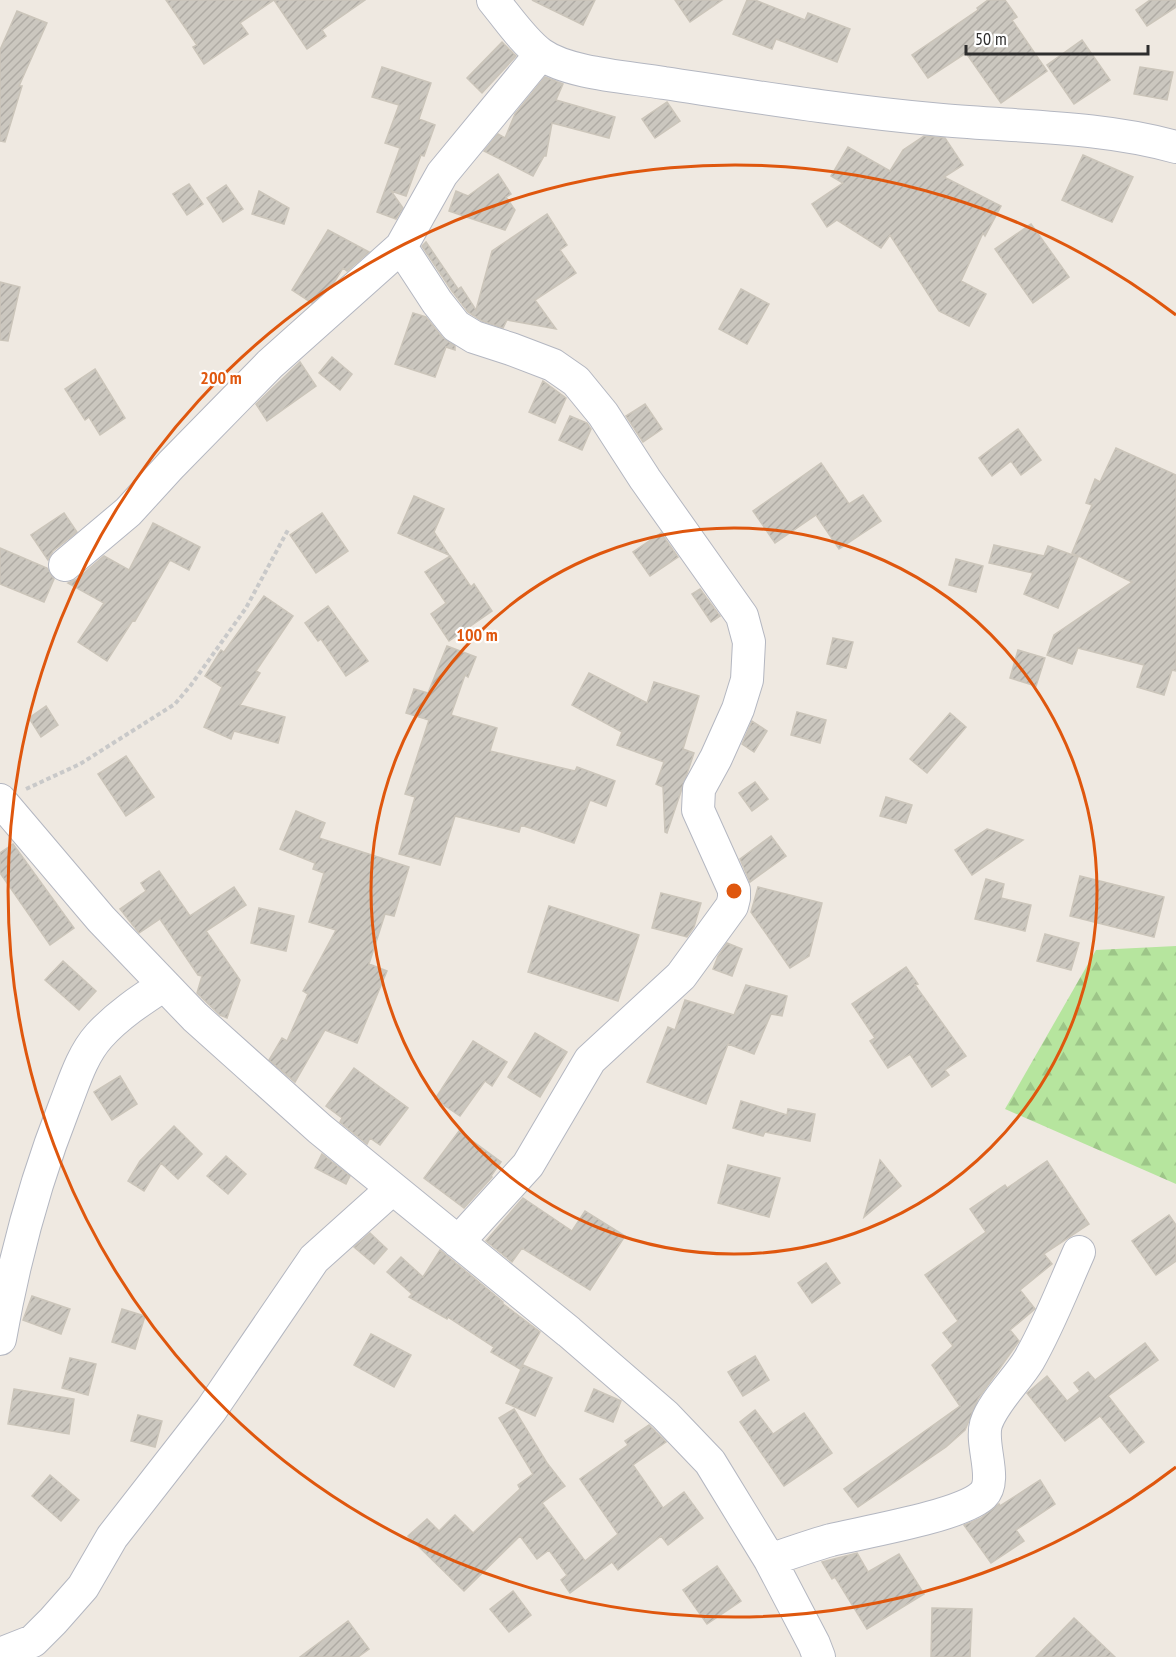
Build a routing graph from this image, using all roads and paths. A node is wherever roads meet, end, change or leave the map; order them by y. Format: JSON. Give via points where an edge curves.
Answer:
{"nodes":[{"id":1,"x":493,"y":0,"type":"edge"},
{"id":2,"x":541,"y":54,"type":"junction"},
{"id":3,"x":1176,"y":147,"type":"edge"},
{"id":4,"x":401,"y":247,"type":"junction"},
{"id":5,"x":289,"y":528,"type":"dead end"},
{"id":6,"x":66,"y":565,"type":"dead end"},
{"id":7,"x":10,"y":796,"type":"edge"},
{"id":8,"x":164,"y":985,"type":"junction"},
{"id":9,"x":392,"y":1189,"type":"junction"},
{"id":10,"x":458,"y":1242,"type":"junction"},
{"id":11,"x":1079,"y":1252,"type":"dead end"},
{"id":12,"x":0,"y":1339,"type":"edge"},
{"id":13,"x":770,"y":1560,"type":"junction"},
{"id":14,"x":0,"y":1654,"type":"edge"},
{"id":15,"x":819,"y":1657,"type":"edge"}],
"edges":[{"from":1,"to":2,"type":"street"},
{"from":2,"to":3,"type":"street","via":[[596,72],[760,98],[943,120],[1089,132]]},
{"from":2,"to":4,"type":"street","via":[[442,174]]},
{"from":4,"to":6,"type":"street","via":[[270,364],[128,512]]},
{"from":4,"to":10,"type":"street","via":[[456,326],[474,337],[553,365],[576,381],[727,592],[742,616],[749,642],[747,680],[738,709],[697,800],[734,890],[732,906],[681,976],[590,1059],[528,1165]]},
{"from":5,"to":7,"type":"path","via":[[246,608],[175,704],[80,764]]},
{"from":7,"to":8,"type":"street","via":[[101,919]]},
{"from":8,"to":9,"type":"street","via":[[320,1129]]},
{"from":8,"to":12,"type":"street","via":[[124,1012],[98,1037],[78,1070],[27,1215]]},
{"from":9,"to":10,"type":"street"},
{"from":9,"to":14,"type":"street","via":[[314,1259],[211,1410],[112,1537],[83,1587],[33,1641]]},
{"from":10,"to":13,"type":"street","via":[[665,1415],[710,1462]]},
{"from":11,"to":13,"type":"street","via":[[1028,1361],[987,1422],[984,1437],[989,1483],[984,1494],[957,1509]]},
{"from":13,"to":15,"type":"street"}]}
